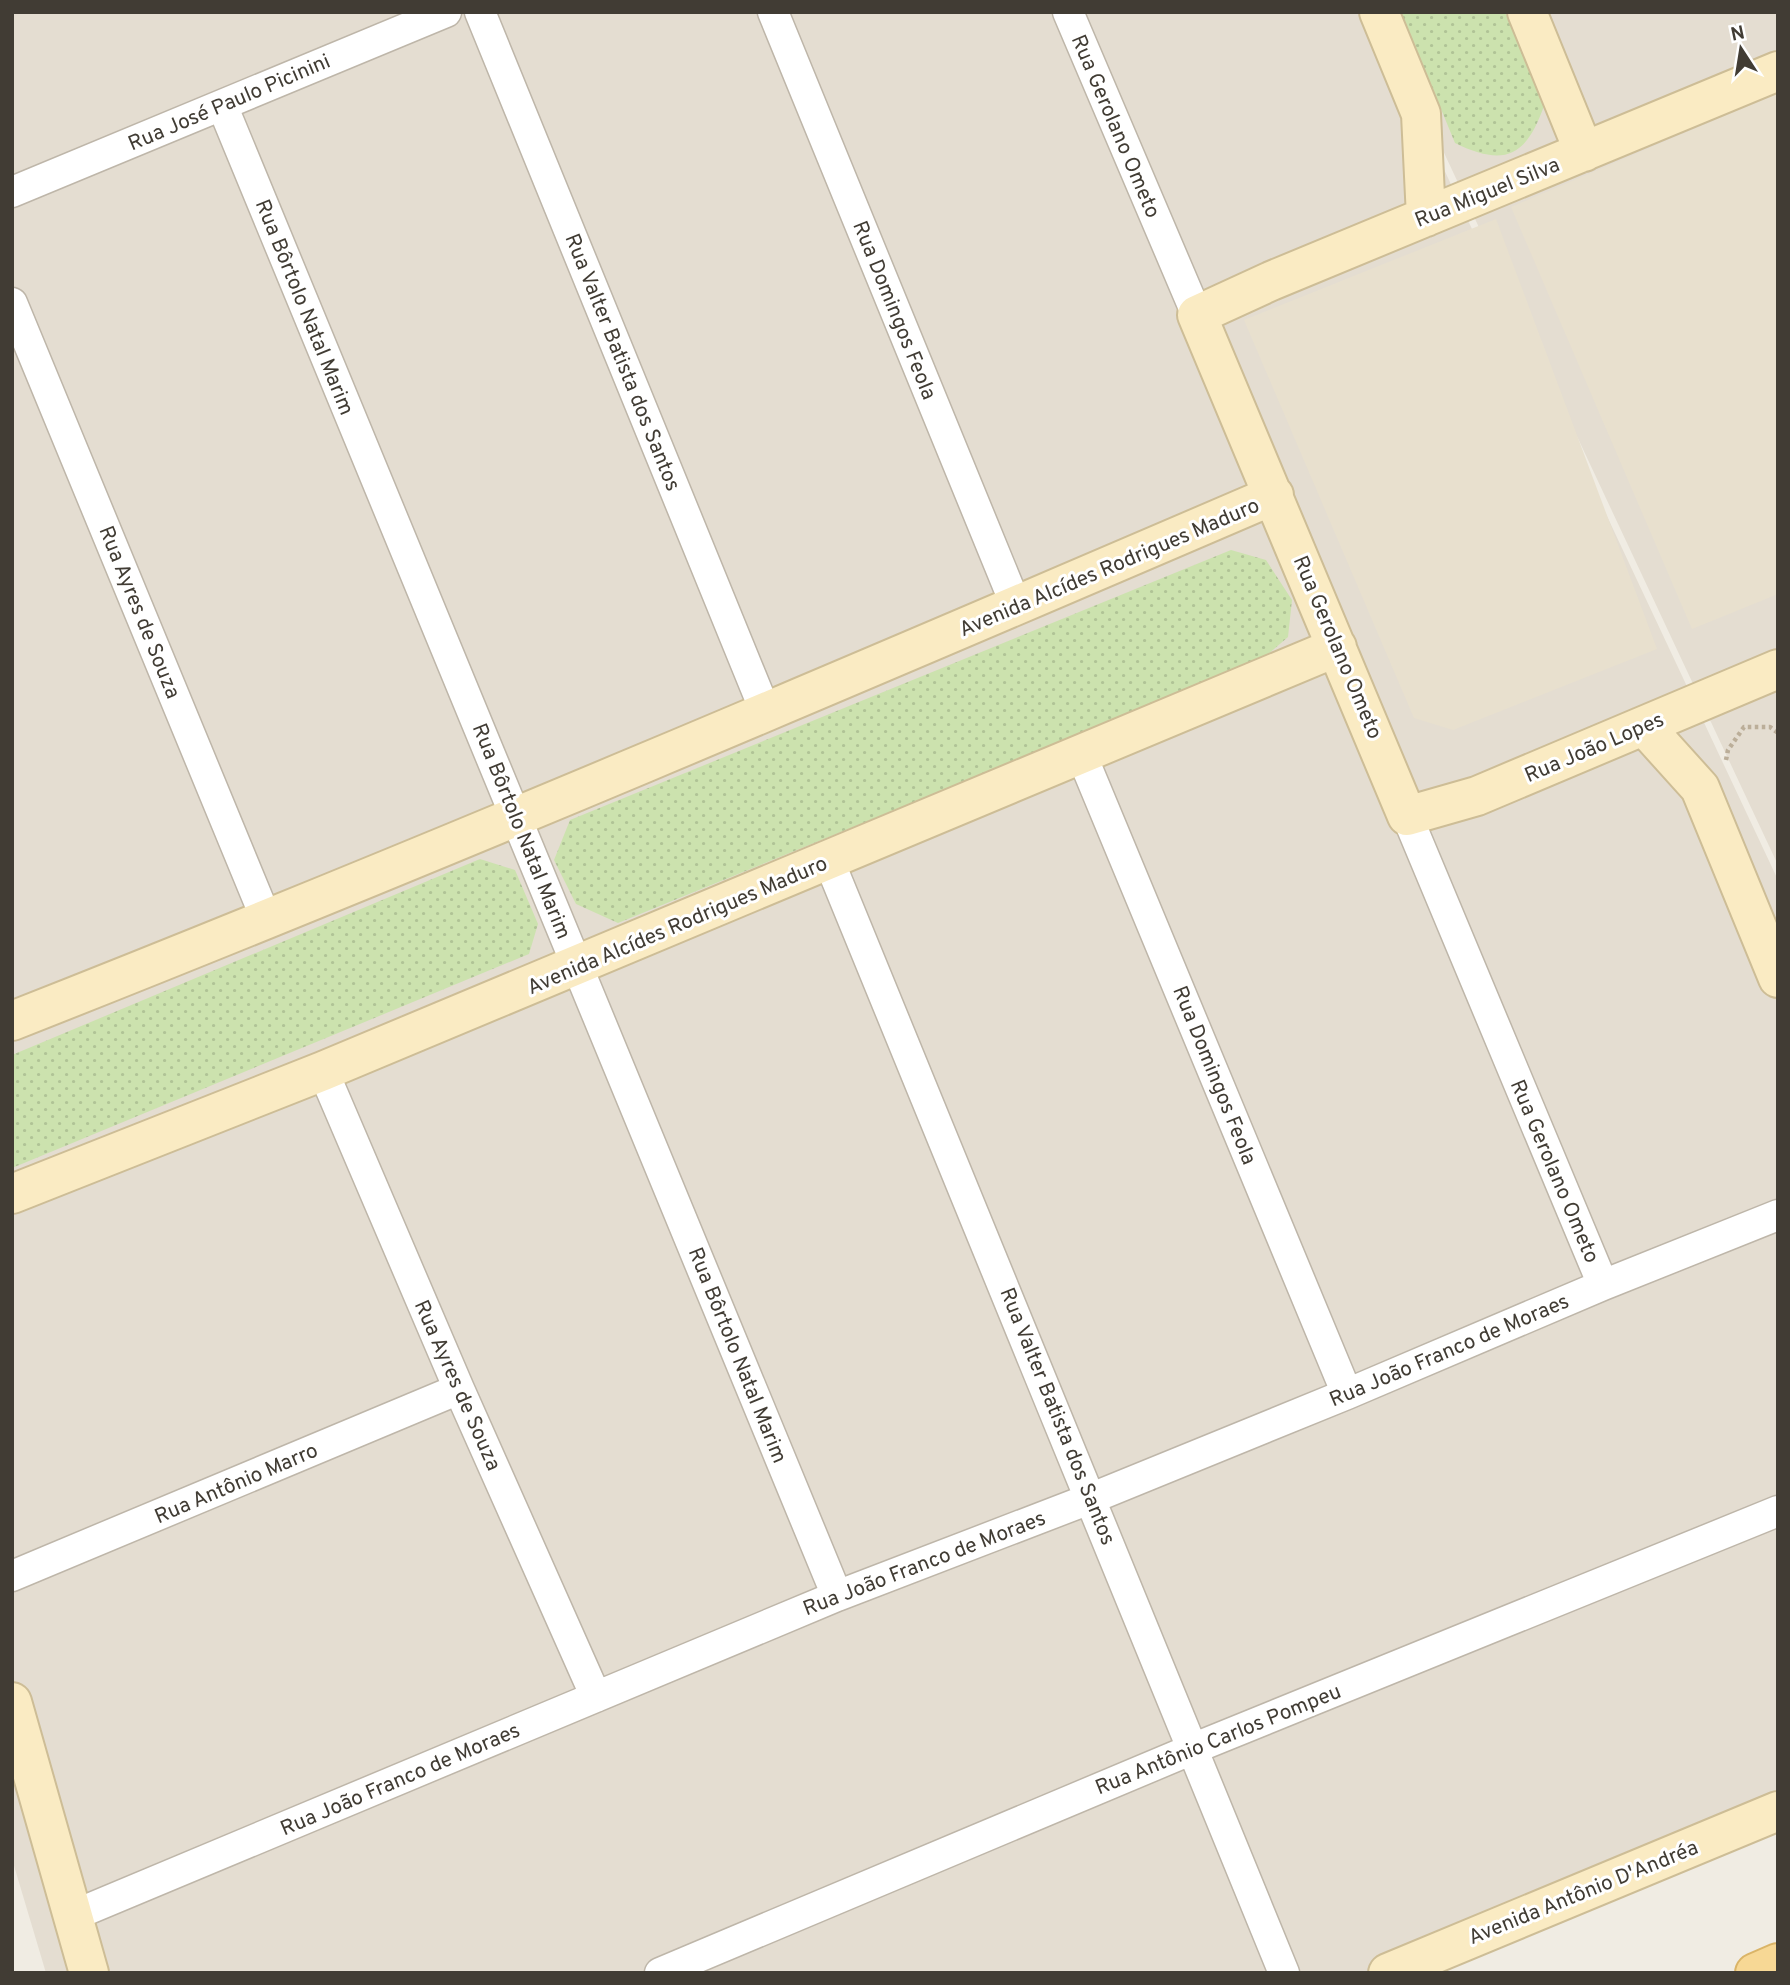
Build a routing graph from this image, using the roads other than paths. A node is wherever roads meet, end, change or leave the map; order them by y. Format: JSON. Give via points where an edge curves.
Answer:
{"nodes":[{"id":1,"x":446,"y":12,"type":"edge"},
{"id":2,"x":480,"y":12,"type":"edge"},
{"id":3,"x":773,"y":12,"type":"edge"},
{"id":4,"x":1068,"y":12,"type":"edge"},
{"id":5,"x":1378,"y":12,"type":"edge"},
{"id":6,"x":1527,"y":12,"type":"edge"},
{"id":7,"x":1778,"y":71,"type":"edge"},
{"id":8,"x":222,"y":105,"type":"junction"},
{"id":9,"x":1584,"y":152,"type":"junction"},
{"id":10,"x":12,"y":192,"type":"edge"},
{"id":11,"x":1426,"y":217,"type":"junction"},
{"id":12,"x":12,"y":303,"type":"edge"},
{"id":13,"x":1197,"y":315,"type":"junction"},
{"id":14,"x":1274,"y":495,"type":"junction"},
{"id":15,"x":1017,"y":608,"type":"junction"},
{"id":16,"x":1337,"y":647,"type":"junction"},
{"id":17,"x":1778,"y":668,"type":"edge"},
{"id":18,"x":766,"y":713,"type":"junction"},
{"id":19,"x":1645,"y":727,"type":"junction"},
{"id":20,"x":1083,"y":756,"type":"junction"},
{"id":21,"x":516,"y":816,"type":"junction"},
{"id":22,"x":1407,"y":816,"type":"junction"},
{"id":23,"x":829,"y":861,"type":"junction"},
{"id":24,"x":267,"y":921,"type":"junction"},
{"id":25,"x":578,"y":966,"type":"junction"},
{"id":26,"x":1778,"y":978,"type":"edge"},
{"id":27,"x":12,"y":1021,"type":"edge"},
{"id":28,"x":323,"y":1071,"type":"junction"},
{"id":29,"x":12,"y":1194,"type":"edge"},
{"id":30,"x":1778,"y":1215,"type":"edge"},
{"id":31,"x":1603,"y":1284,"type":"junction"},
{"id":32,"x":459,"y":1389,"type":"junction"},
{"id":33,"x":1347,"y":1394,"type":"junction"},
{"id":34,"x":1091,"y":1498,"type":"junction"},
{"id":35,"x":1778,"y":1511,"type":"edge"},
{"id":36,"x":12,"y":1576,"type":"edge"},
{"id":37,"x":837,"y":1595,"type":"junction"},
{"id":38,"x":596,"y":1697,"type":"junction"},
{"id":39,"x":12,"y":1702,"type":"edge"},
{"id":40,"x":1193,"y":1749,"type":"junction"},
{"id":41,"x":1778,"y":1811,"type":"edge"},
{"id":42,"x":72,"y":1916,"type":"junction"},
{"id":43,"x":1778,"y":1963,"type":"edge"},
{"id":44,"x":89,"y":1973,"type":"edge"},
{"id":45,"x":660,"y":1973,"type":"edge"},
{"id":46,"x":1284,"y":1973,"type":"edge"},
{"id":47,"x":1388,"y":1973,"type":"edge"},
{"id":48,"x":1755,"y":1973,"type":"edge"}],
"edges":[{"from":1,"to":8,"type":"street","name":"Rua José Paulo Picinini"},
{"from":2,"to":18,"type":"street","name":"Rua Valter Batista dos Santos"},
{"from":3,"to":15,"type":"street","name":"Rua Domingos Feola"},
{"from":4,"to":13,"type":"street","name":"Rua Gerolano Ometo"},
{"from":5,"to":11,"type":"street","via":[[1421,114]]},
{"from":6,"to":9,"type":"street"},
{"from":7,"to":9,"type":"street","name":"Rua Miguel Silva"},
{"from":8,"to":10,"type":"street","name":"Rua José Paulo Picinini"},
{"from":8,"to":21,"type":"street","name":"Rua Bôrtolo Natal Marim"},
{"from":9,"to":11,"type":"street","name":"Rua Miguel Silva"},
{"from":11,"to":13,"type":"street","name":"Rua Miguel Silva"},
{"from":12,"to":24,"type":"street","name":"Rua Ayres de Souza"},
{"from":13,"to":14,"type":"street","name":"Rua Gerolano Ometo"},
{"from":14,"to":15,"type":"street","name":"Avenida Alcídes Rodrigues Maduro"},
{"from":14,"to":16,"type":"street","name":"Rua Gerolano Ometo"},
{"from":15,"to":18,"type":"street","name":"Avenida Alcídes Rodrigues Maduro"},
{"from":16,"to":20,"type":"street","name":"Avenida Alcídes Rodrigues Maduro"},
{"from":16,"to":22,"type":"street","name":"Rua Gerolano Ometo"},
{"from":17,"to":19,"type":"street","name":"Rua João Lopes"},
{"from":18,"to":21,"type":"street","name":"Avenida Alcídes Rodrigues Maduro"},
{"from":19,"to":22,"type":"street","name":"Rua João Lopes","via":[[1477,796]]},
{"from":19,"to":26,"type":"street","via":[[1700,788]]},
{"from":20,"to":23,"type":"street","name":"Avenida Alcídes Rodrigues Maduro"},
{"from":20,"to":33,"type":"street","name":"Rua Domingos Feola"},
{"from":21,"to":24,"type":"street","name":"Avenida Alcídes Rodrigues Maduro"},
{"from":21,"to":25,"type":"street","name":"Rua Bôrtolo Natal Marim"},
{"from":22,"to":31,"type":"street","name":"Rua Gerolano Ometo"},
{"from":23,"to":25,"type":"street","name":"Avenida Alcídes Rodrigues Maduro"},
{"from":23,"to":34,"type":"street","name":"Rua Valter Batista dos Santos"},
{"from":24,"to":27,"type":"street","name":"Avenida Alcídes Rodrigues Maduro"},
{"from":25,"to":28,"type":"street","name":"Avenida Alcídes Rodrigues Maduro"},
{"from":25,"to":37,"type":"street","name":"Rua Bôrtolo Natal Marim"},
{"from":28,"to":29,"type":"street","name":"Avenida Alcídes Rodrigues Maduro"},
{"from":28,"to":32,"type":"street","name":"Rua Ayres de Souza"},
{"from":30,"to":31,"type":"street","name":"Rua João Franco de Moraes"},
{"from":31,"to":33,"type":"street","name":"Rua João Franco de Moraes"},
{"from":32,"to":36,"type":"street","name":"Rua Antônio Marro"},
{"from":32,"to":38,"type":"street","name":"Rua Ayres de Souza"},
{"from":33,"to":34,"type":"street","name":"Rua João Franco de Moraes"},
{"from":34,"to":37,"type":"street","name":"Rua João Franco de Moraes"},
{"from":34,"to":40,"type":"street","name":"Rua Valter Batista dos Santos"},
{"from":35,"to":40,"type":"street","name":"Rua Antônio Carlos Pompeu"},
{"from":37,"to":38,"type":"street","name":"Rua João Franco de Moraes"},
{"from":38,"to":42,"type":"street","name":"Rua João Franco de Moraes"},
{"from":39,"to":42,"type":"street"},
{"from":40,"to":45,"type":"street","name":"Rua Antônio Carlos Pompeu"},
{"from":40,"to":46,"type":"street","name":"Rua Valter Batista dos Santos"},
{"from":41,"to":47,"type":"street","name":"Avenida Antônio D'Andréa"},
{"from":42,"to":44,"type":"street"},
{"from":43,"to":48,"type":"main road"}]}
